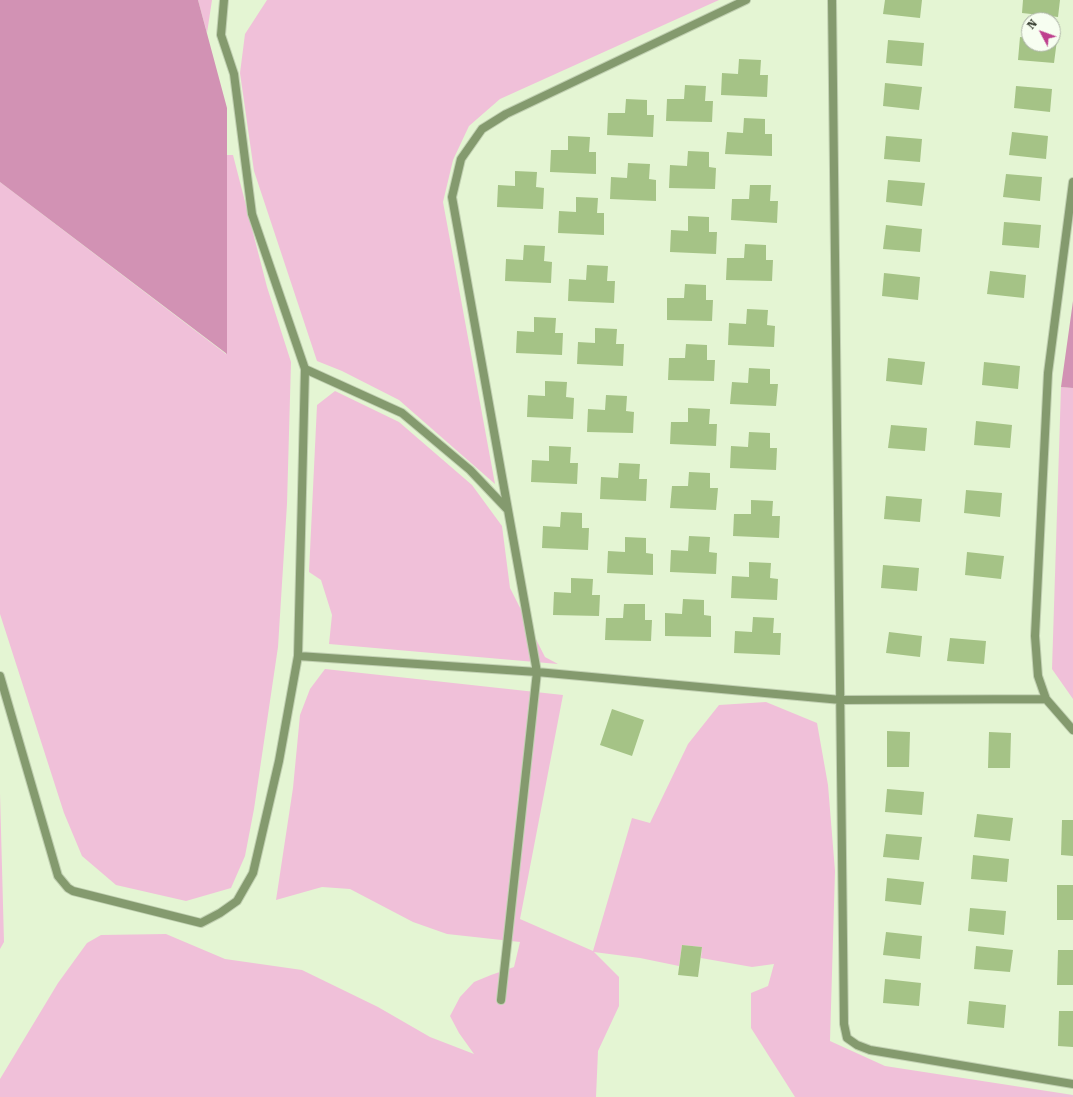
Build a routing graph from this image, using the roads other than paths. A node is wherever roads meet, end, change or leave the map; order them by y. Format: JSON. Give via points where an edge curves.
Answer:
{"nodes":[{"id":1,"x":224,"y":0,"type":"edge"},
{"id":2,"x":746,"y":0,"type":"edge"},
{"id":3,"x":832,"y":0,"type":"edge"},
{"id":4,"x":1073,"y":182,"type":"edge"},
{"id":5,"x":305,"y":369,"type":"junction"},
{"id":6,"x":508,"y":510,"type":"junction"},
{"id":7,"x":298,"y":656,"type":"junction"},
{"id":8,"x":537,"y":672,"type":"junction"},
{"id":9,"x":0,"y":676,"type":"edge"},
{"id":10,"x":1046,"y":699,"type":"junction"},
{"id":11,"x":841,"y":700,"type":"junction"},
{"id":12,"x":1073,"y":730,"type":"edge"},
{"id":13,"x":501,"y":1000,"type":"dead end"},
{"id":14,"x":1073,"y":1084,"type":"edge"}],
"edges":[{"from":1,"to":5,"type":"street","via":[[221,35],[234,74],[252,214]]},
{"from":2,"to":6,"type":"street","via":[[506,114],[482,129],[461,159],[452,197]]},
{"from":3,"to":11,"type":"street"},
{"from":4,"to":10,"type":"street","via":[[1048,373],[1035,636],[1038,676]]},
{"from":5,"to":6,"type":"street","via":[[402,413],[470,470]]},
{"from":5,"to":7,"type":"street"},
{"from":6,"to":8,"type":"street"},
{"from":7,"to":8,"type":"street"},
{"from":7,"to":9,"type":"street","via":[[279,761],[253,872],[237,901],[201,923],[73,891],[58,876]]},
{"from":8,"to":11,"type":"street"},
{"from":8,"to":13,"type":"street"},
{"from":10,"to":11,"type":"street"},
{"from":10,"to":12,"type":"street"},
{"from":11,"to":14,"type":"street","via":[[844,1024],[847,1038],[870,1050]]}]}
